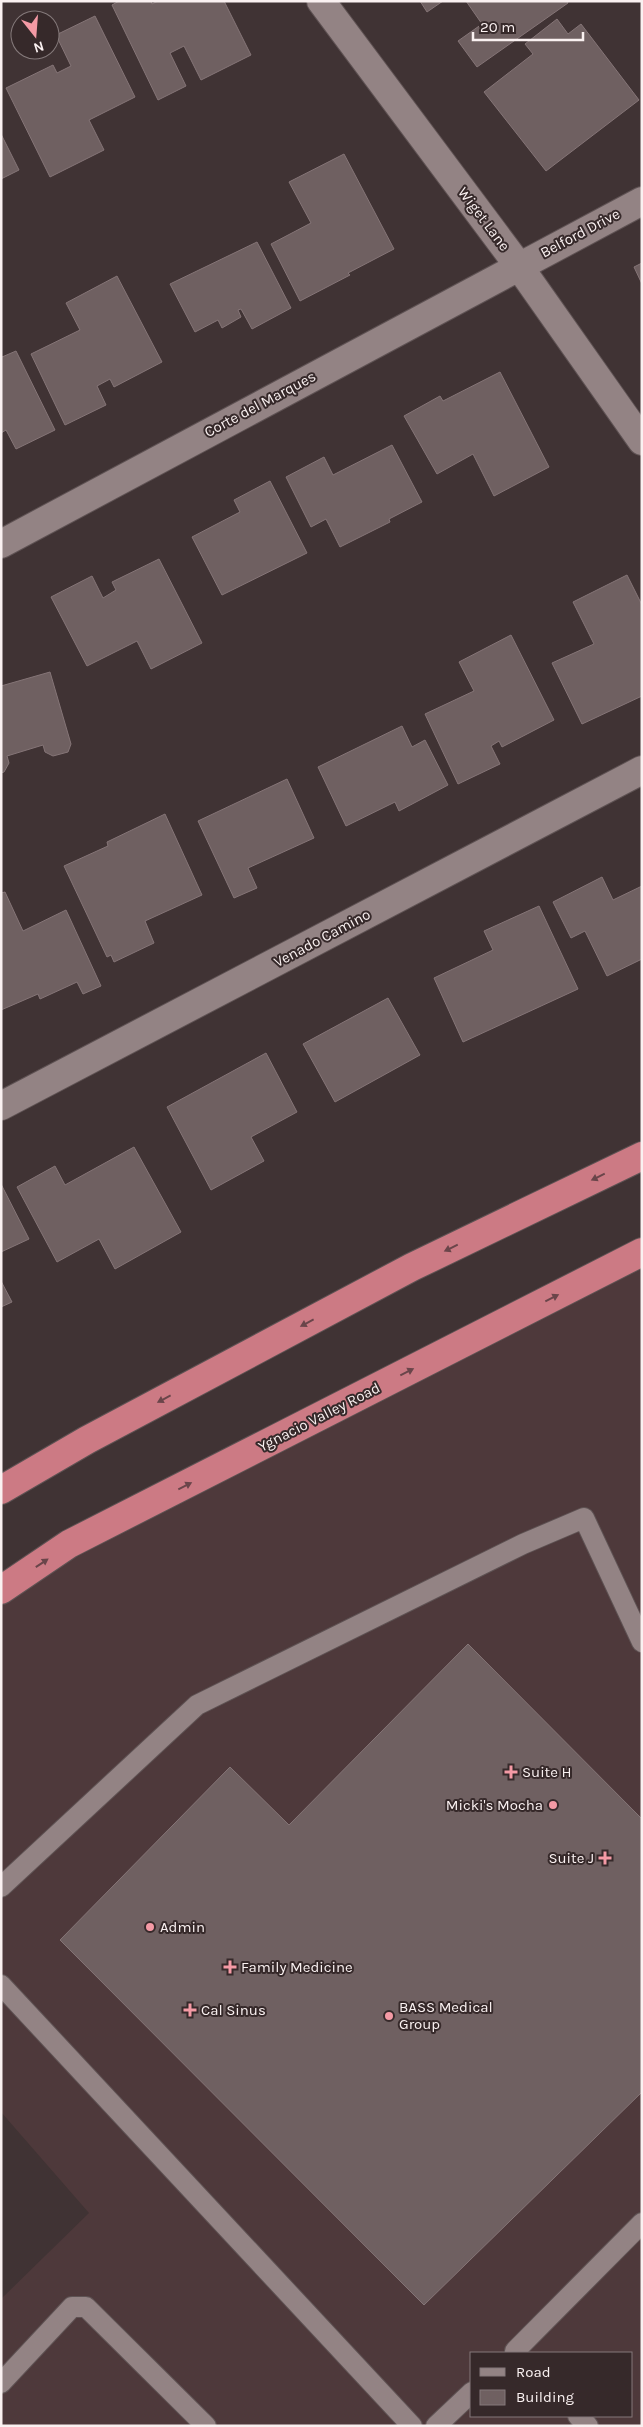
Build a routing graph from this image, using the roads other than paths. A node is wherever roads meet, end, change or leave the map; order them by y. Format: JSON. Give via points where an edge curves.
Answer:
{"nodes":[{"id":1,"x":321,"y":1,"type":"edge"},
{"id":2,"x":642,"y":200,"type":"edge"},
{"id":3,"x":518,"y":265,"type":"junction"},
{"id":4,"x":642,"y":441,"type":"edge"},
{"id":5,"x":1,"y":544,"type":"edge"},
{"id":6,"x":642,"y":770,"type":"edge"},
{"id":7,"x":1,"y":1106,"type":"edge"},
{"id":8,"x":642,"y":1156,"type":"edge"},
{"id":9,"x":642,"y":1252,"type":"edge"},
{"id":10,"x":1,"y":1490,"type":"edge"},
{"id":11,"x":1,"y":1590,"type":"edge"},
{"id":12,"x":642,"y":1642,"type":"edge"},
{"id":13,"x":1,"y":1887,"type":"edge"},
{"id":14,"x":1,"y":1984,"type":"edge"},
{"id":15,"x":642,"y":2222,"type":"edge"},
{"id":16,"x":515,"y":2352,"type":"edge"},
{"id":17,"x":1,"y":2383,"type":"edge"},
{"id":18,"x":470,"y":2394,"type":"edge"},
{"id":19,"x":579,"y":2417,"type":"edge"},
{"id":20,"x":206,"y":2426,"type":"edge"},
{"id":21,"x":412,"y":2426,"type":"edge"},
{"id":22,"x":436,"y":2426,"type":"edge"},
{"id":23,"x":588,"y":2426,"type":"edge"}],
"edges":[{"from":1,"to":3,"type":"street","name":"Wiget Lane"},
{"from":2,"to":3,"type":"street","name":"Belford Drive"},
{"from":3,"to":4,"type":"street","name":"Wiget Lane"},
{"from":3,"to":5,"type":"street","name":"Corte del Marques"},
{"from":6,"to":7,"type":"street","name":"Venado Camino"},
{"from":8,"to":10,"type":"highway","one_way":true,"via":[[412,1267],[87,1440]]},
{"from":11,"to":9,"type":"highway","name":"Ygnacio Valley Road","one_way":true,"via":[[69,1544]]},
{"from":12,"to":13,"type":"lane","via":[[584,1518],[523,1544],[198,1706]]},
{"from":14,"to":21,"type":"lane"},
{"from":15,"to":16,"type":"lane"},
{"from":17,"to":20,"type":"lane","via":[[72,2308],[86,2307]]},
{"from":18,"to":22,"type":"lane"},
{"from":19,"to":23,"type":"lane"}]}
